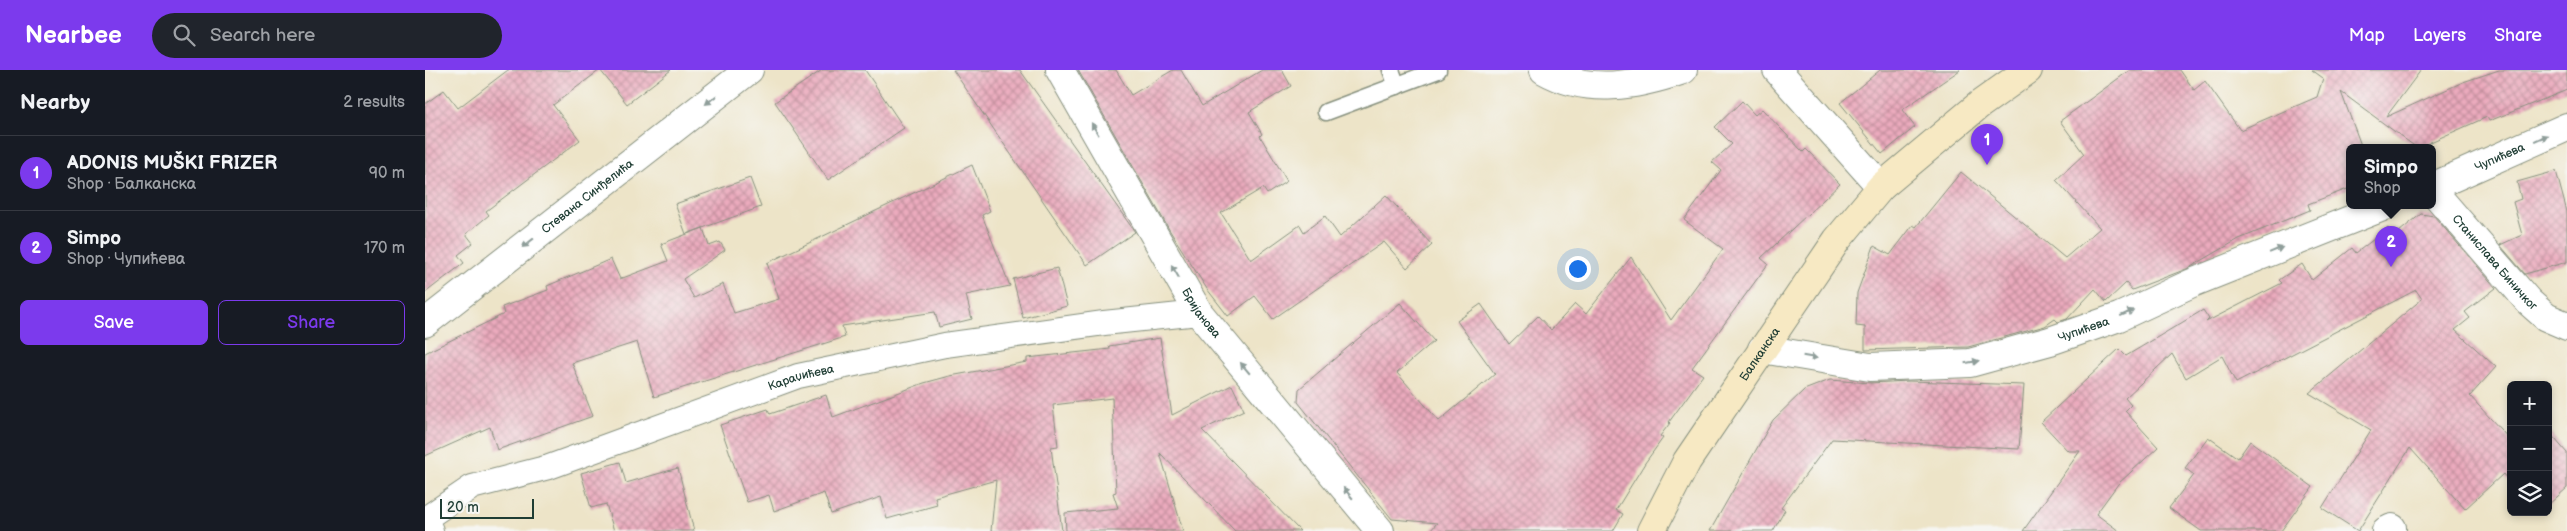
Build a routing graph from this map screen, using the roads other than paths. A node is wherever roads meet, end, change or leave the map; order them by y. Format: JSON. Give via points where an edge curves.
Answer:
{"nodes":[{"id":1,"x":749,"y":70,"type":"edge"},
{"id":2,"x":1060,"y":70,"type":"edge"},
{"id":3,"x":1391,"y":70,"type":"edge"},
{"id":4,"x":1438,"y":70,"type":"edge"},
{"id":5,"x":1544,"y":70,"type":"edge"},
{"id":6,"x":1683,"y":70,"type":"edge"},
{"id":7,"x":1777,"y":70,"type":"edge"},
{"id":8,"x":2029,"y":70,"type":"edge"},
{"id":9,"x":1421,"y":73,"type":"edge"},
{"id":10,"x":1397,"y":86,"type":"junction"},
{"id":11,"x":1326,"y":112,"type":"dead end"},
{"id":12,"x":2567,"y":126,"type":"edge"},
{"id":13,"x":2436,"y":186,"type":"edge"},
{"id":14,"x":1881,"y":187,"type":"junction"},
{"id":15,"x":2436,"y":193,"type":"edge"},
{"id":16,"x":2378,"y":209,"type":"edge"},
{"id":17,"x":1199,"y":313,"type":"junction"},
{"id":18,"x":425,"y":323,"type":"edge"},
{"id":19,"x":2567,"y":326,"type":"edge"},
{"id":20,"x":1762,"y":349,"type":"junction"},
{"id":21,"x":425,"y":520,"type":"edge"},
{"id":22,"x":429,"y":531,"type":"edge"},
{"id":23,"x":1380,"y":531,"type":"edge"},
{"id":24,"x":1651,"y":531,"type":"edge"}],
"edges":[{"from":1,"to":18,"type":"street","name":"Стевана Синђелића","one_way":true},
{"from":17,"to":2,"type":"street","name":"Бријанова","one_way":true},
{"from":3,"to":10,"type":"lane"},
{"from":4,"to":9,"type":"lane"},
{"from":5,"to":6,"type":"street","via":[[1582,86],[1617,85]]},
{"from":7,"to":14,"type":"street"},
{"from":8,"to":14,"type":"main road","name":"Балканска","via":[[1979,106]]},
{"from":9,"to":10,"type":"lane"},
{"from":10,"to":11,"type":"lane"},
{"from":13,"to":12,"type":"street","name":"Чупићева","one_way":true},
{"from":14,"to":20,"type":"main road","name":"Балканска","via":[[1837,240]]},
{"from":15,"to":19,"type":"street","name":"Станислава Биничког","via":[[2529,302],[2546,317]]},
{"from":20,"to":16,"type":"street","name":"Чупићева","one_way":true,"via":[[1870,367],[1970,363],[2050,341],[2119,317]]},
{"from":17,"to":21,"type":"street","name":"Караџићева","via":[[945,345],[798,376],[549,467],[472,487]]},
{"from":23,"to":17,"type":"street","name":"Бријанова","one_way":true},
{"from":20,"to":24,"type":"main road","name":"Балканска","via":[[1687,461]]},
{"from":21,"to":22,"type":"street"}]}
